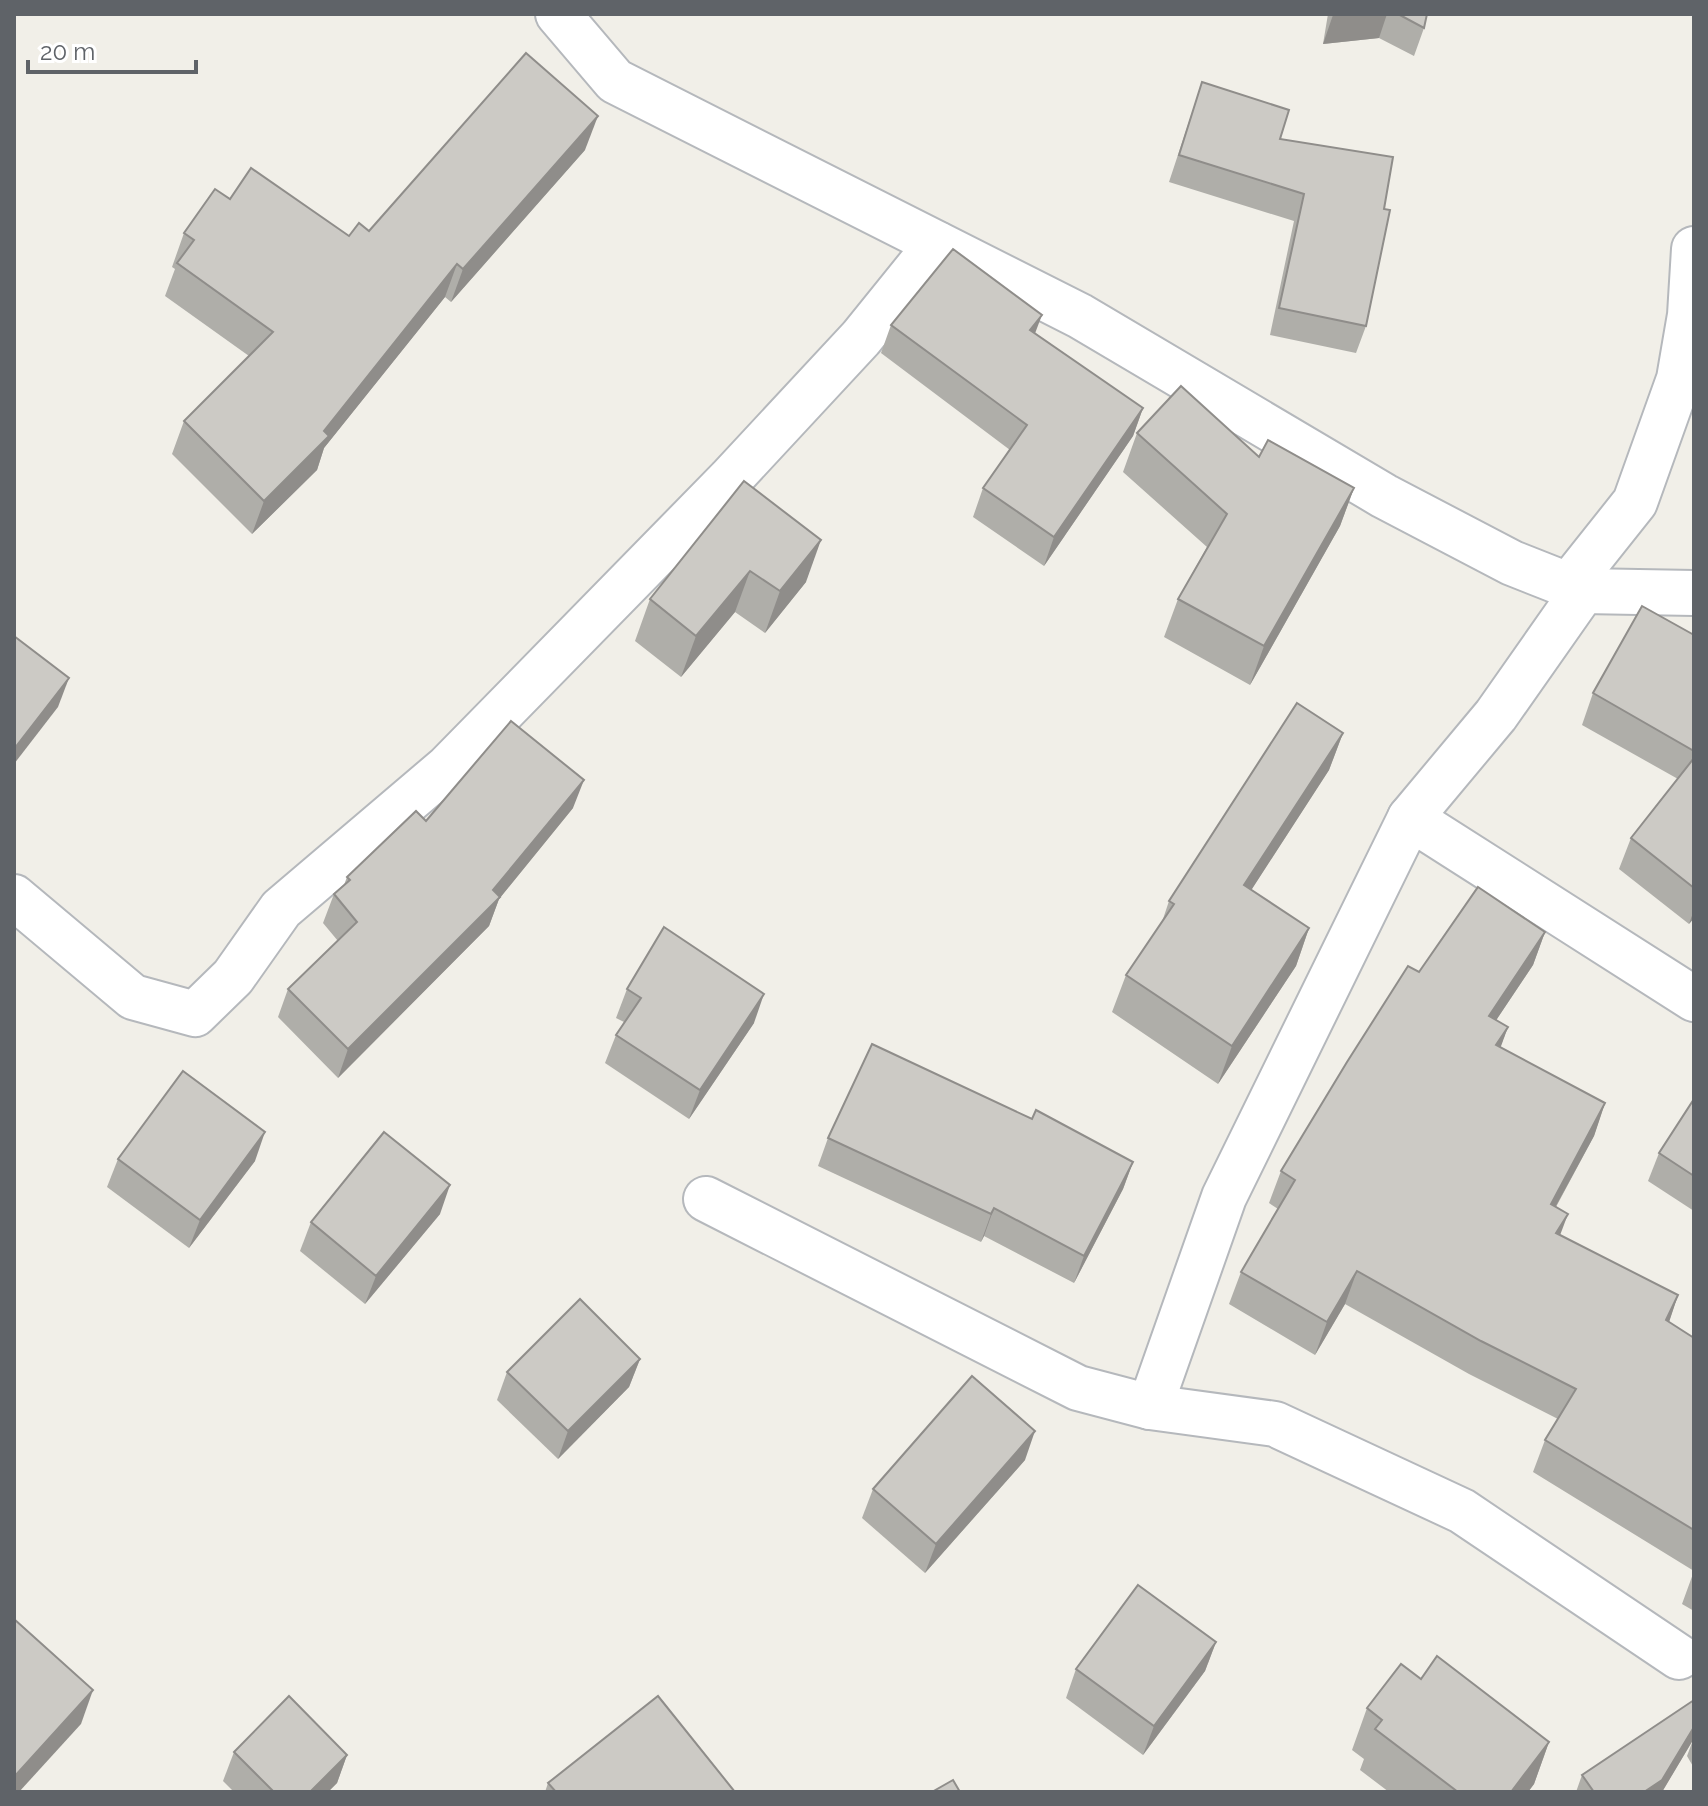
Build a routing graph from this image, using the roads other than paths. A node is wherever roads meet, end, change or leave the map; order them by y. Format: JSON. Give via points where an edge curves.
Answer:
{"nodes":[{"id":1,"x":558,"y":14,"type":"edge"},
{"id":2,"x":937,"y":244,"type":"junction"},
{"id":3,"x":1694,"y":249,"type":"edge"},
{"id":4,"x":1576,"y":588,"type":"junction"},
{"id":5,"x":1694,"y":593,"type":"edge"},
{"id":6,"x":1410,"y":818,"type":"junction"},
{"id":7,"x":14,"y":897,"type":"edge"},
{"id":8,"x":1694,"y":999,"type":"edge"},
{"id":9,"x":706,"y":1199,"type":"dead end"},
{"id":10,"x":1150,"y":1407,"type":"junction"},
{"id":11,"x":1679,"y":1657,"type":"dead end"}],
"edges":[{"from":1,"to":2,"type":"street","via":[[615,81]]},
{"from":2,"to":4,"type":"street","via":[[1080,316],[1384,496],[1512,563]]},
{"from":2,"to":7,"type":"street","via":[[861,338],[730,479],[448,767],[281,909],[233,977],[195,1014],[133,997]]},
{"from":3,"to":4,"type":"street","via":[[1679,379],[1635,502]]},
{"from":4,"to":5,"type":"street"},
{"from":4,"to":6,"type":"street","via":[[1496,715]]},
{"from":6,"to":8,"type":"street"},
{"from":6,"to":10,"type":"street","via":[[1224,1197]]},
{"from":9,"to":10,"type":"street","via":[[1078,1388]]},
{"from":10,"to":11,"type":"street","via":[[1275,1424],[1462,1511]]}]}
